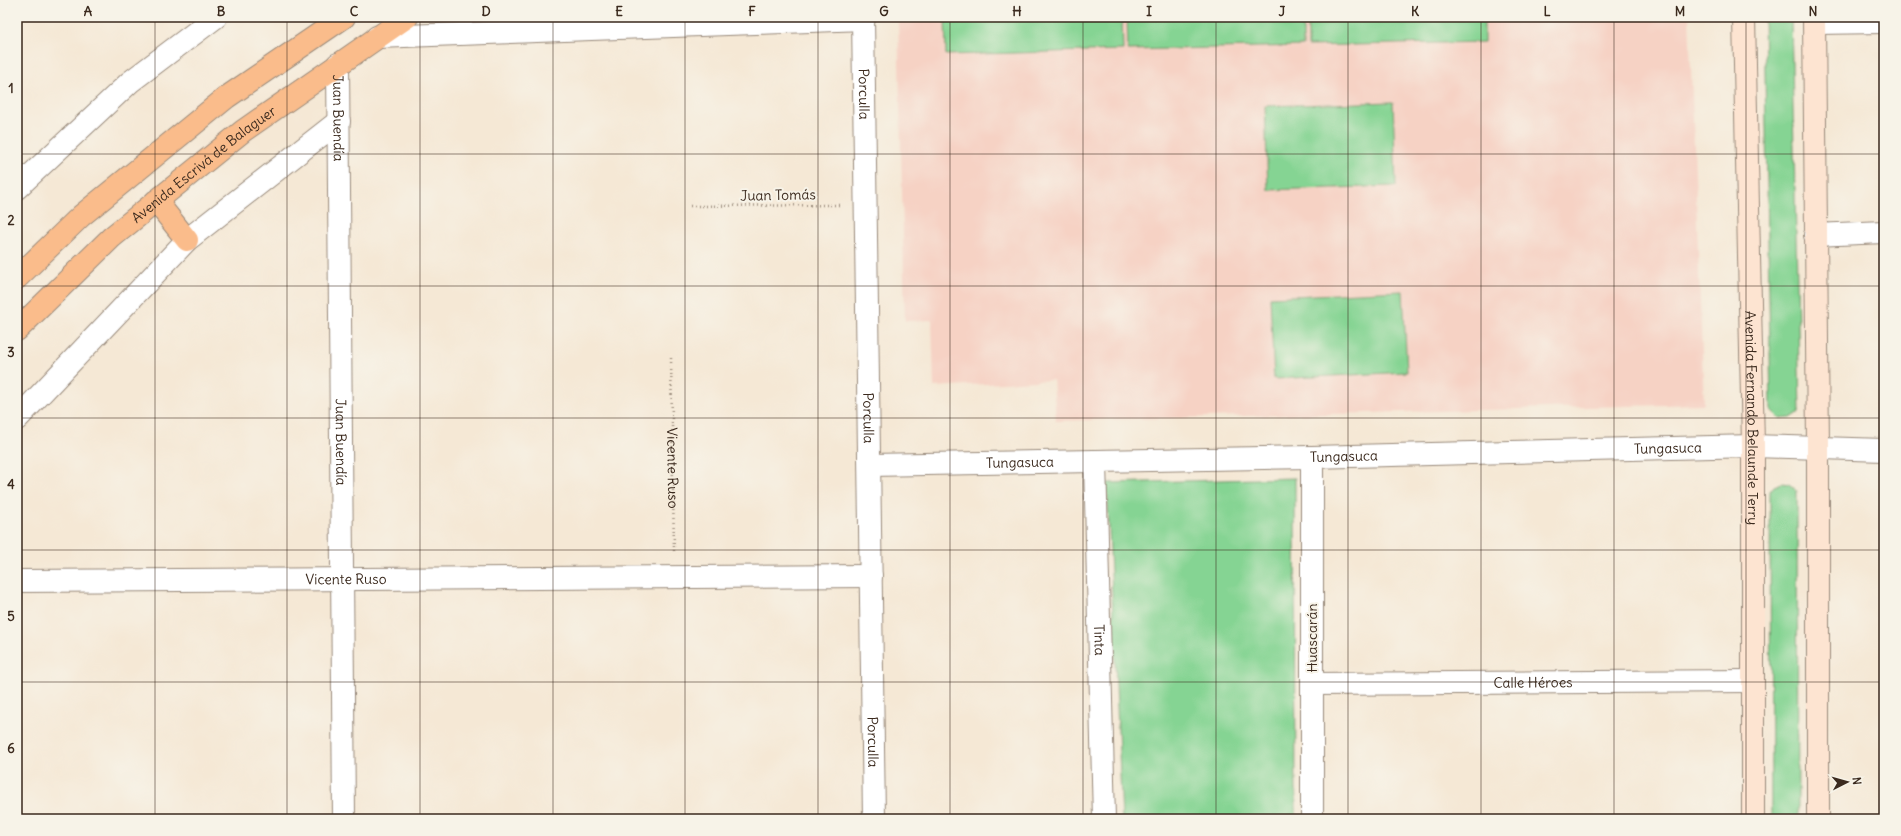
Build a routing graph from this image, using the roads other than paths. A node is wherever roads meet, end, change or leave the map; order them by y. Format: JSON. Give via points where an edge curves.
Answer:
{"nodes":[{"id":1,"x":216,"y":17,"type":"edge"},
{"id":2,"x":344,"y":17,"type":"edge"},
{"id":3,"x":407,"y":17,"type":"edge"},
{"id":4,"x":522,"y":17,"type":"edge"},
{"id":5,"x":1744,"y":17,"type":"edge"},
{"id":6,"x":864,"y":18,"type":"edge"},
{"id":7,"x":1815,"y":20,"type":"edge"},
{"id":8,"x":1884,"y":22,"type":"edge"},
{"id":9,"x":499,"y":32,"type":"junction"},
{"id":10,"x":377,"y":37,"type":"junction"},
{"id":11,"x":338,"y":64,"type":"junction"},
{"id":12,"x":339,"y":121,"type":"junction"},
{"id":13,"x":17,"y":188,"type":"edge"},
{"id":14,"x":156,"y":201,"type":"junction"},
{"id":15,"x":1884,"y":232,"type":"edge"},
{"id":16,"x":1815,"y":235,"type":"junction"},
{"id":17,"x":187,"y":240,"type":"junction"},
{"id":18,"x":17,"y":278,"type":"edge"},
{"id":19,"x":17,"y":330,"type":"edge"},
{"id":20,"x":17,"y":419,"type":"edge"},
{"id":21,"x":1753,"y":446,"type":"junction"},
{"id":22,"x":1818,"y":448,"type":"junction"},
{"id":23,"x":1884,"y":450,"type":"edge"},
{"id":24,"x":1312,"y":457,"type":"junction"},
{"id":25,"x":1095,"y":460,"type":"junction"},
{"id":26,"x":870,"y":465,"type":"junction"},
{"id":27,"x":871,"y":576,"type":"junction"},
{"id":28,"x":342,"y":579,"type":"junction"},
{"id":29,"x":17,"y":581,"type":"edge"},
{"id":30,"x":1753,"y":681,"type":"junction"},
{"id":31,"x":1312,"y":684,"type":"junction"},
{"id":32,"x":344,"y":819,"type":"edge"},
{"id":33,"x":874,"y":819,"type":"edge"},
{"id":34,"x":1104,"y":819,"type":"edge"},
{"id":35,"x":1312,"y":819,"type":"edge"},
{"id":36,"x":1753,"y":819,"type":"edge"},
{"id":37,"x":1818,"y":819,"type":"edge"}],
"edges":[{"from":1,"to":13,"type":"street","via":[[130,82]]},
{"from":2,"to":18,"type":"main road","via":[[227,97],[81,216]]},
{"from":3,"to":10,"type":"main road","name":"Avenida Escrivá de Balaguer"},
{"from":4,"to":9,"type":"lane"},
{"from":5,"to":21,"type":"main road","name":"Avenida Fernando Belaunde Terry"},
{"from":6,"to":9,"type":"street"},
{"from":6,"to":26,"type":"street","name":"Porculla"},
{"from":7,"to":8,"type":"street"},
{"from":7,"to":16,"type":"main road"},
{"from":9,"to":10,"type":"street"},
{"from":10,"to":11,"type":"main road","name":"Avenida Escrivá de Balaguer"},
{"from":11,"to":12,"type":"street","name":"Juan Buendía"},
{"from":11,"to":14,"type":"main road","name":"Avenida Escrivá de Balaguer","via":[[243,131]]},
{"from":12,"to":17,"type":"street"},
{"from":12,"to":28,"type":"street","name":"Juan Buendía"},
{"from":14,"to":17,"type":"main road"},
{"from":14,"to":19,"type":"main road","name":"Avenida Escrivá de Balaguer","via":[[112,237]]},
{"from":15,"to":16,"type":"street"},
{"from":16,"to":22,"type":"main road"},
{"from":17,"to":20,"type":"street"},
{"from":21,"to":22,"type":"street","name":"Tungasuca"},
{"from":21,"to":24,"type":"street","name":"Tungasuca"},
{"from":21,"to":30,"type":"main road","name":"Avenida Fernando Belaunde Terry"},
{"from":22,"to":23,"type":"street","name":"Tungasuca"},
{"from":22,"to":37,"type":"main road"},
{"from":24,"to":25,"type":"street","name":"Tungasuca"},
{"from":24,"to":31,"type":"street","name":"Huascarán"},
{"from":25,"to":26,"type":"street","name":"Tungasuca"},
{"from":25,"to":34,"type":"street","name":"Tinta"},
{"from":26,"to":27,"type":"street","name":"Porculla"},
{"from":27,"to":28,"type":"street","name":"Vicente Ruso"},
{"from":27,"to":33,"type":"street","name":"Porculla"},
{"from":28,"to":29,"type":"street","name":"Vicente Ruso"},
{"from":28,"to":32,"type":"street","name":"Juan Buendía"},
{"from":30,"to":31,"type":"street","name":"Calle Héroes"},
{"from":30,"to":36,"type":"main road","name":"Avenida Fernando Belaunde Terry"},
{"from":31,"to":35,"type":"street","name":"Huascarán"}]}
